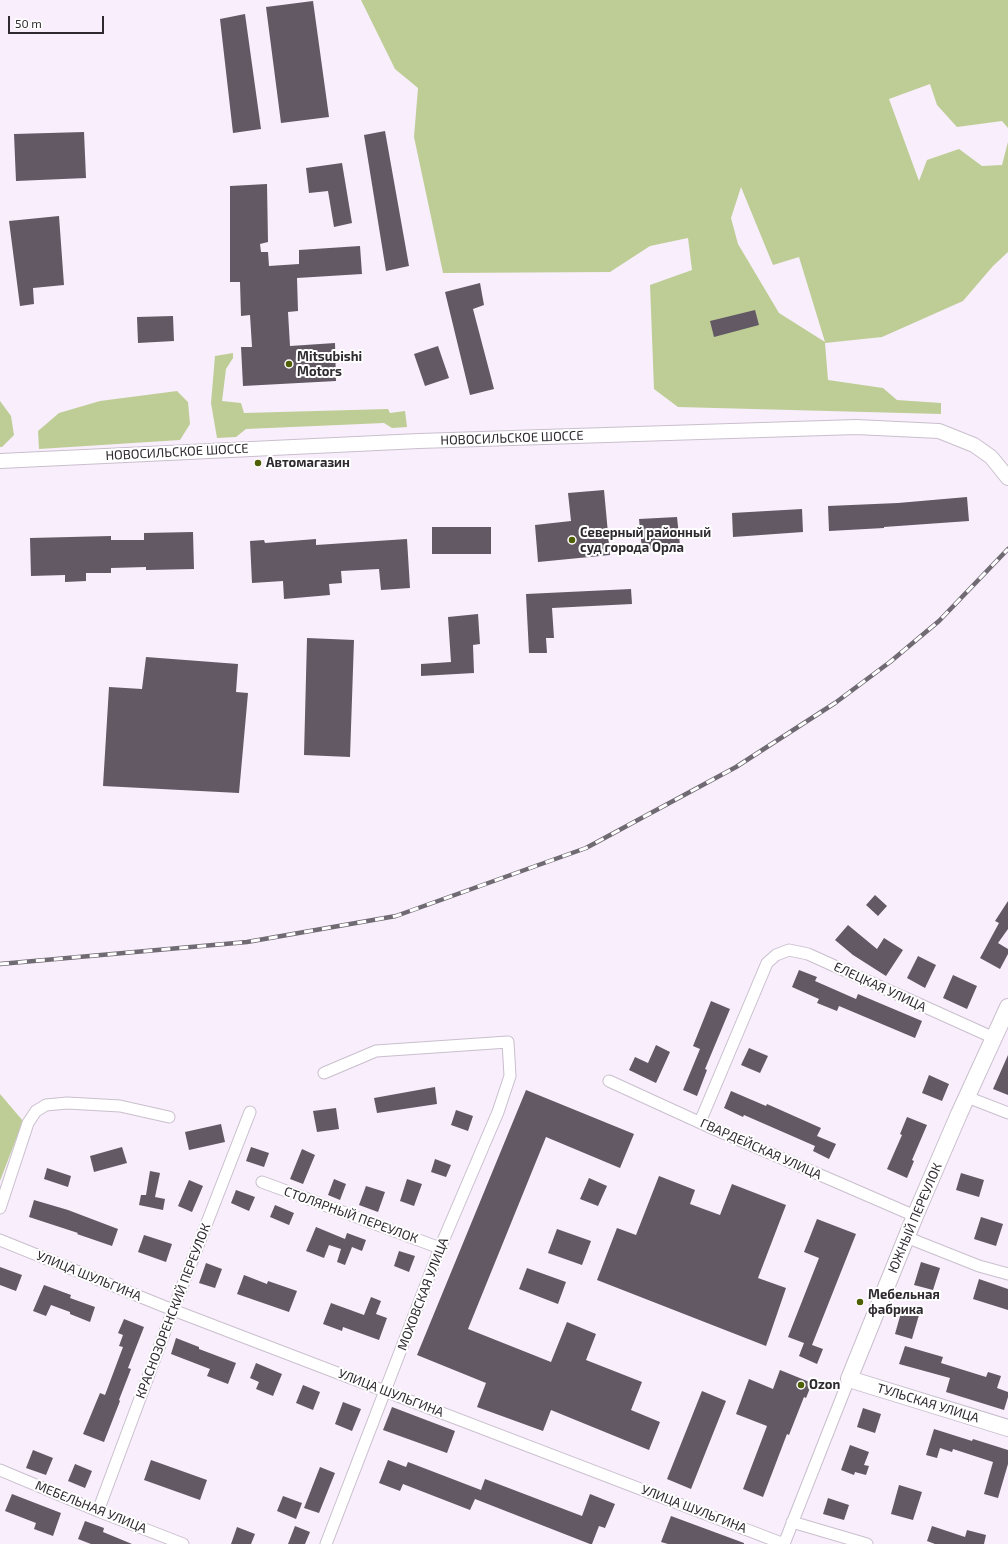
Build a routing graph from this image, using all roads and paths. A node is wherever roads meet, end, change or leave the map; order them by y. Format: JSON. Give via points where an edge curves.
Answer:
{"nodes":[{"id":1,"x":0,"y":461,"type":"edge"},
{"id":2,"x":1008,"y":478,"type":"edge"},
{"id":3,"x":1008,"y":1007,"type":"edge"},
{"id":4,"x":994,"y":1038,"type":"junction"},
{"id":5,"x":324,"y":1073,"type":"dead end"},
{"id":6,"x":609,"y":1080,"type":"dead end"},
{"id":7,"x":967,"y":1097,"type":"junction"},
{"id":8,"x":250,"y":1112,"type":"dead end"},
{"id":9,"x":1008,"y":1113,"type":"edge"},
{"id":10,"x":169,"y":1117,"type":"dead end"},
{"id":11,"x":700,"y":1122,"type":"junction"},
{"id":12,"x":262,"y":1182,"type":"dead end"},
{"id":13,"x":0,"y":1208,"type":"edge"},
{"id":14,"x":915,"y":1216,"type":"junction"},
{"id":15,"x":906,"y":1237,"type":"junction"},
{"id":16,"x":0,"y":1240,"type":"edge"},
{"id":17,"x":440,"y":1248,"type":"junction"},
{"id":18,"x":1008,"y":1274,"type":"edge"},
{"id":19,"x":173,"y":1310,"type":"junction"},
{"id":20,"x":849,"y":1379,"type":"junction"},
{"id":21,"x":386,"y":1391,"type":"junction"},
{"id":22,"x":1008,"y":1428,"type":"edge"},
{"id":23,"x":0,"y":1470,"type":"edge"},
{"id":24,"x":98,"y":1511,"type":"junction"},
{"id":25,"x":792,"y":1522,"type":"junction"},
{"id":26,"x":183,"y":1544,"type":"edge"},
{"id":27,"x":326,"y":1544,"type":"edge"},
{"id":28,"x":784,"y":1544,"type":"edge"},
{"id":29,"x":867,"y":1544,"type":"edge"}],
"edges":[{"from":1,"to":2,"type":"street","name":"НОВОСИЛЬСКОЕ ШОССЕ","via":[[411,441],[856,427],[939,431],[974,445],[991,457]]},
{"from":3,"to":4,"type":"main road","name":"ЮЖНЫЙ ПЕРЕУЛОК"},
{"from":4,"to":7,"type":"main road","name":"ЮЖНЫЙ ПЕРЕУЛОК"},
{"from":4,"to":11,"type":"street","name":"ЕЛЕЦКАЯ УЛИЦА","via":[[808,954],[790,950],[767,963]]},
{"from":5,"to":17,"type":"street","name":"МОХОВСКАЯ УЛИЦА","via":[[376,1051],[508,1042],[510,1076],[498,1112]]},
{"from":6,"to":11,"type":"street","name":"ГВАРДЕЙСКАЯ УЛИЦА"},
{"from":7,"to":9,"type":"street"},
{"from":7,"to":14,"type":"main road","name":"ЮЖНЫЙ ПЕРЕУЛОК"},
{"from":8,"to":19,"type":"street","name":"КРАСНОЗОРЕНСКИЙ ПЕРЕУЛОК"},
{"from":10,"to":13,"type":"street","via":[[120,1106],[67,1103],[46,1105],[36,1111],[28,1123]]},
{"from":11,"to":14,"type":"street","name":"ГВАРДЕЙСКАЯ УЛИЦА"},
{"from":12,"to":17,"type":"street","name":"СТОЛЯРНЫЙ ПЕРЕУЛОК"},
{"from":14,"to":15,"type":"main road","name":"ЮЖНЫЙ ПЕРЕУЛОК"},
{"from":15,"to":18,"type":"street","via":[[979,1266]]},
{"from":15,"to":20,"type":"main road","name":"ЮЖНЫЙ ПЕРЕУЛОК"},
{"from":16,"to":19,"type":"street","name":"УЛИЦА ШУЛЬГИНА"},
{"from":17,"to":21,"type":"street","name":"МОХОВСКАЯ УЛИЦА"},
{"from":19,"to":21,"type":"street","name":"УЛИЦА ШУЛЬГИНА"},
{"from":19,"to":24,"type":"street","name":"КРАСНОЗОРЕНСКИЙ ПЕРЕУЛОК"},
{"from":20,"to":22,"type":"main road","name":"ТУЛЬСКАЯ УЛИЦА"},
{"from":20,"to":25,"type":"street","name":"ЮЖНЫЙ ПЕРЕУЛОК"},
{"from":21,"to":27,"type":"street","name":"МОХОВСКАЯ УЛИЦА"},
{"from":21,"to":28,"type":"street","name":"УЛИЦА ШУЛЬГИНА"},
{"from":23,"to":24,"type":"street","name":"МЕБЕЛЬНАЯ УЛИЦА"},
{"from":24,"to":26,"type":"street","name":"МЕБЕЛЬНАЯ УЛИЦА"},
{"from":25,"to":28,"type":"street","name":"ЮЖНЫЙ ПЕРЕУЛОК"},
{"from":25,"to":29,"type":"street"}]}
